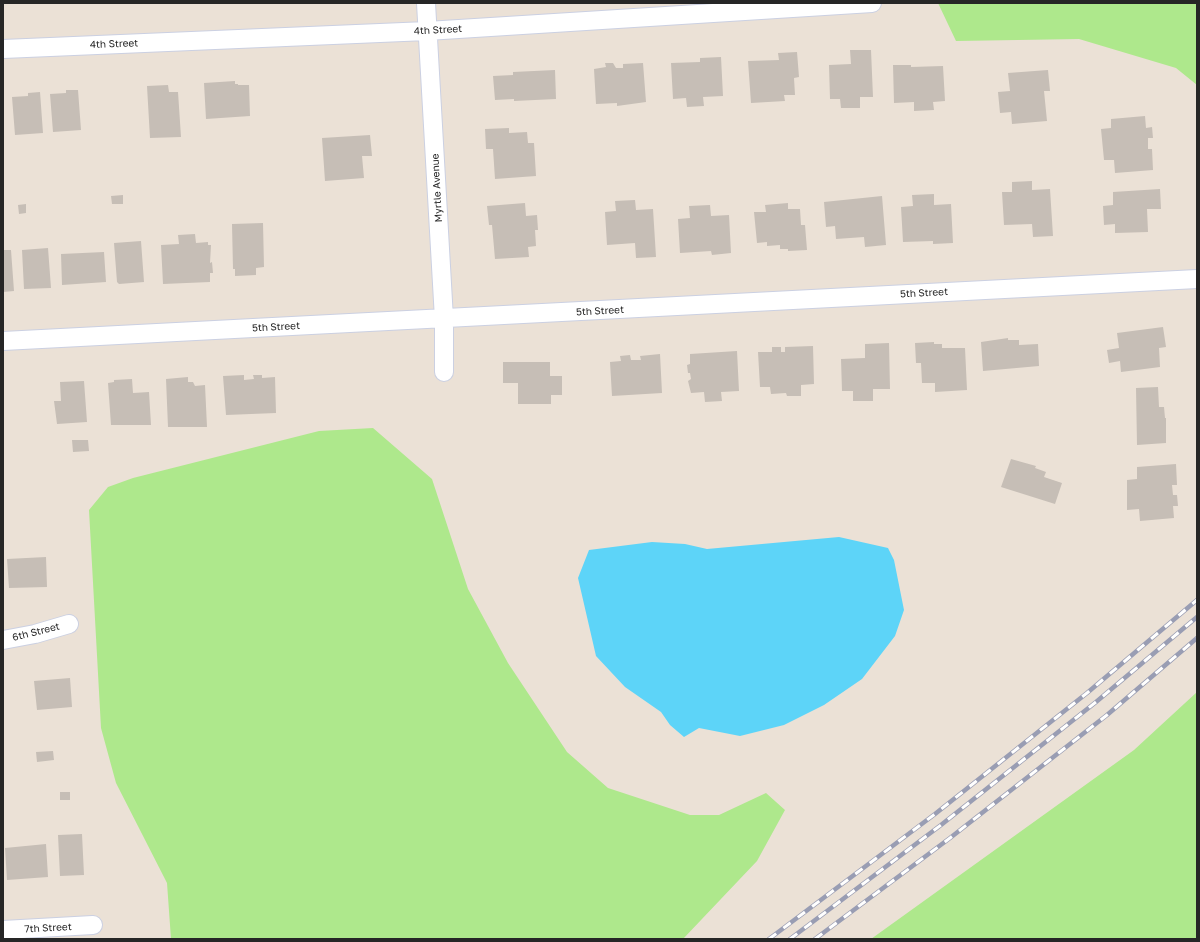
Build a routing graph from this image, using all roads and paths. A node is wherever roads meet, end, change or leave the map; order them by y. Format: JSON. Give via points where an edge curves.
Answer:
{"nodes":[{"id":1,"x":426,"y":3,"type":"edge"},
{"id":2,"x":872,"y":3,"type":"edge"},
{"id":3,"x":427,"y":31,"type":"junction"},
{"id":4,"x":3,"y":49,"type":"edge"},
{"id":5,"x":1197,"y":279,"type":"edge"},
{"id":6,"x":444,"y":319,"type":"junction"},
{"id":7,"x":3,"y":341,"type":"edge"},
{"id":8,"x":444,"y":372,"type":"dead end"},
{"id":9,"x":69,"y":624,"type":"dead end"},
{"id":10,"x":3,"y":640,"type":"edge"},
{"id":11,"x":93,"y":925,"type":"dead end"},
{"id":12,"x":3,"y":930,"type":"edge"}],
"edges":[{"from":1,"to":3,"type":"street","name":"Myrtle Avenue"},
{"from":2,"to":3,"type":"street","name":"4th Street"},
{"from":3,"to":4,"type":"street","name":"4th Street"},
{"from":3,"to":6,"type":"street","name":"Myrtle Avenue"},
{"from":5,"to":6,"type":"street","name":"5th Street"},
{"from":6,"to":7,"type":"street","name":"5th Street"},
{"from":6,"to":8,"type":"street","name":"Myrtle Avenue"},
{"from":9,"to":10,"type":"street","name":"6th Street"},
{"from":11,"to":12,"type":"street","name":"7th Street"}]}
